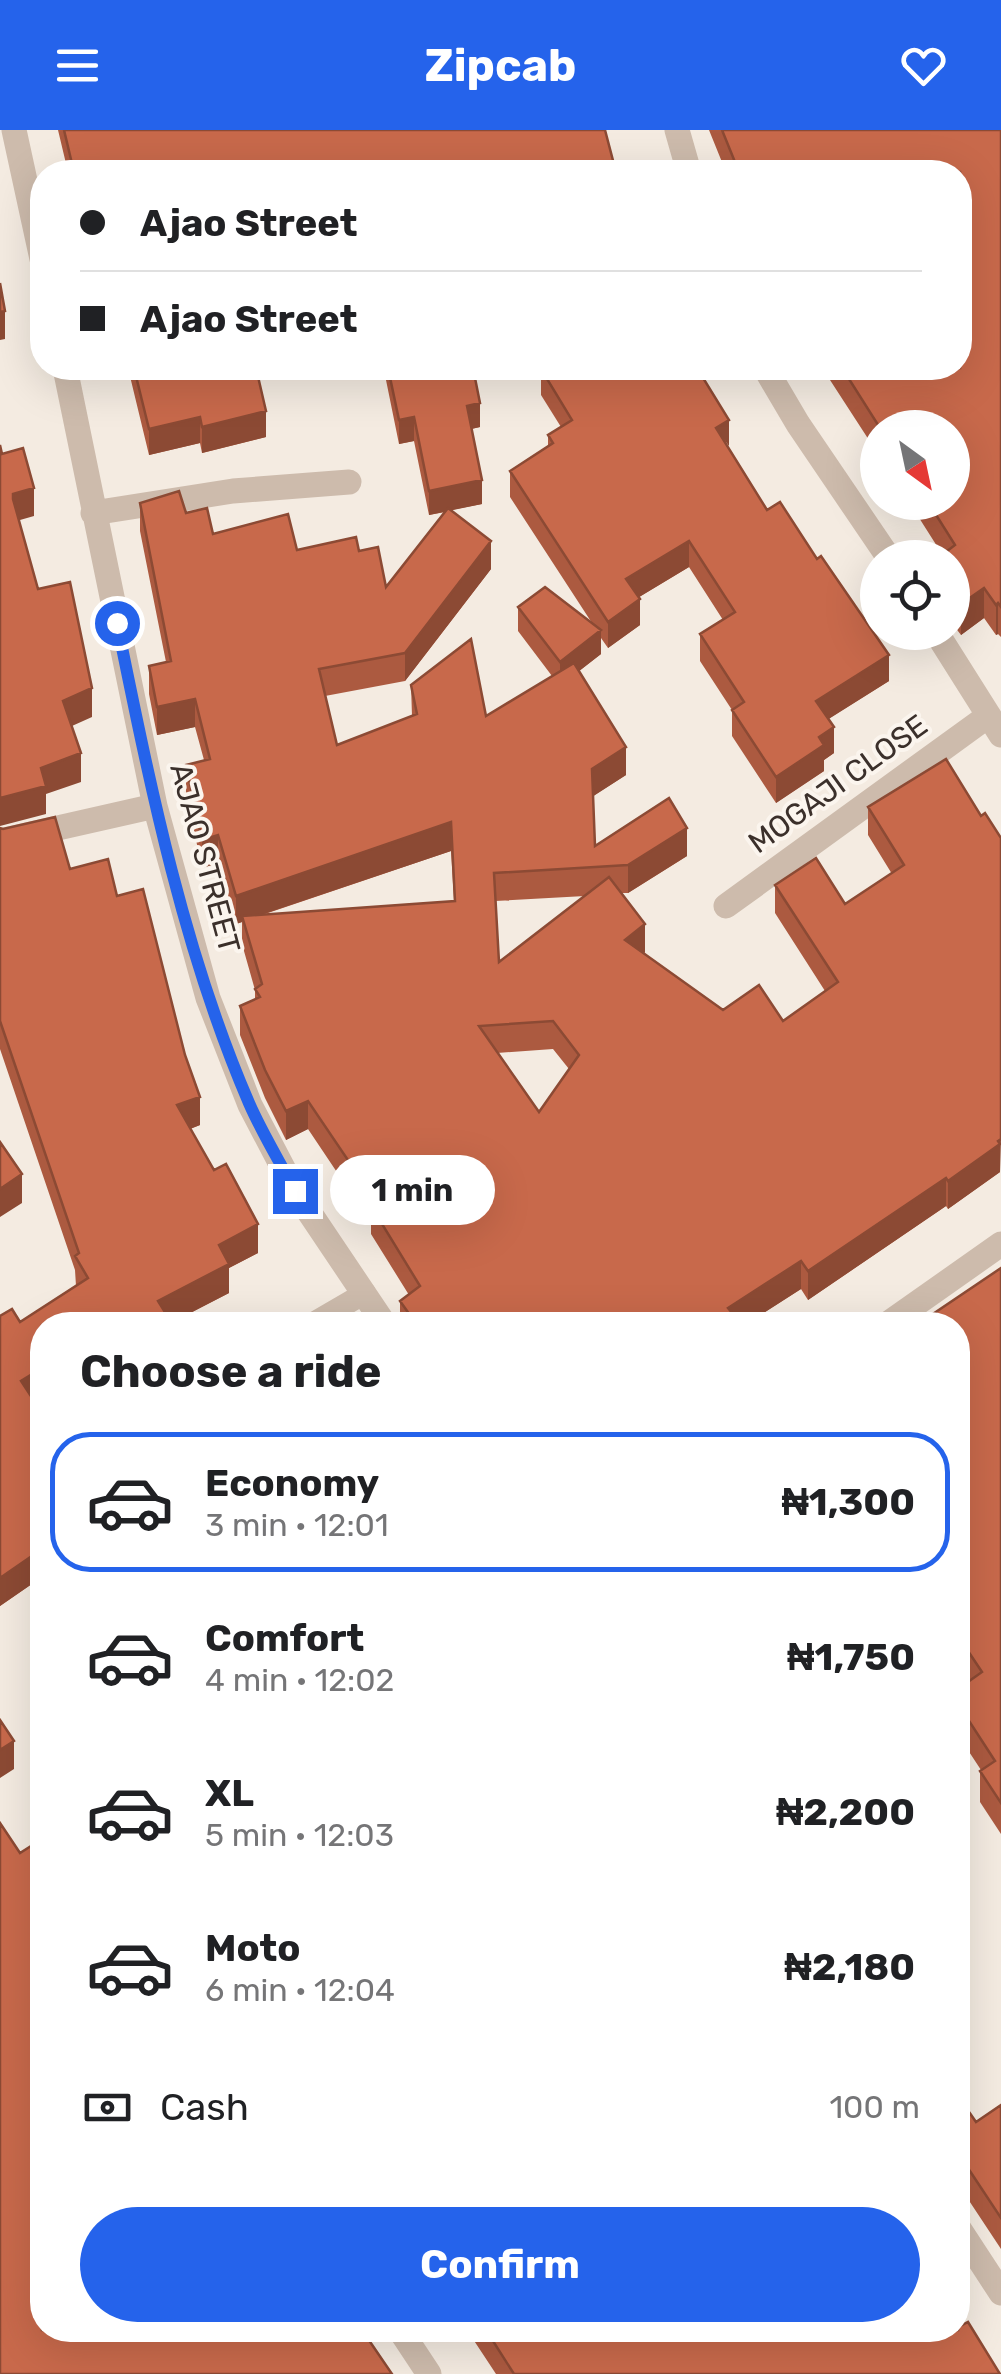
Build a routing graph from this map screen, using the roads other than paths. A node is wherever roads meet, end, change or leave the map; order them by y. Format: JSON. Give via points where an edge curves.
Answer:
{"nodes":[{"id":1,"x":14,"y":130,"type":"edge"},
{"id":2,"x":676,"y":130,"type":"edge"},
{"id":3,"x":685,"y":160,"type":"edge"},
{"id":4,"x":30,"y":204,"type":"edge"},
{"id":5,"x":68,"y":380,"type":"edge"},
{"id":6,"x":773,"y":380,"type":"edge"},
{"id":7,"x":350,"y":482,"type":"dead end"},
{"id":8,"x":94,"y":513,"type":"junction"},
{"id":9,"x":877,"y":540,"type":"edge"},
{"id":10,"x":947,"y":650,"type":"edge"},
{"id":11,"x":995,"y":726,"type":"edge"},
{"id":12,"x":155,"y":806,"type":"junction"},
{"id":13,"x":0,"y":842,"type":"edge"},
{"id":14,"x":726,"y":906,"type":"dead end"},
{"id":15,"x":1001,"y":1244,"type":"edge"},
{"id":16,"x":364,"y":1293,"type":"junction"},
{"id":17,"x":332,"y":1312,"type":"edge"},
{"id":18,"x":377,"y":1312,"type":"edge"},
{"id":19,"x":904,"y":1312,"type":"edge"},
{"id":20,"x":970,"y":2245,"type":"edge"},
{"id":21,"x":1001,"y":2293,"type":"edge"},
{"id":22,"x":408,"y":2342,"type":"edge"},
{"id":23,"x":429,"y":2374,"type":"edge"}],
"edges":[{"from":1,"to":4,"type":"street"},
{"from":2,"to":3,"type":"street"},
{"from":5,"to":8,"type":"street","name":"AJAO STREET"},
{"from":6,"to":9,"type":"street"},
{"from":7,"to":8,"type":"street","via":[[234,491]]},
{"from":8,"to":12,"type":"street","name":"AJAO STREET"},
{"from":10,"to":11,"type":"street"},
{"from":11,"to":14,"type":"street","name":"MOGAJI CLOSE"},
{"from":12,"to":13,"type":"street"},
{"from":12,"to":16,"type":"street","name":"AJAO STREET","via":[[208,998],[250,1105],[295,1191]]},
{"from":15,"to":19,"type":"street"},
{"from":16,"to":17,"type":"lane"},
{"from":16,"to":18,"type":"street","name":"AJAO STREET"},
{"from":20,"to":21,"type":"street"},
{"from":22,"to":23,"type":"street"}]}
